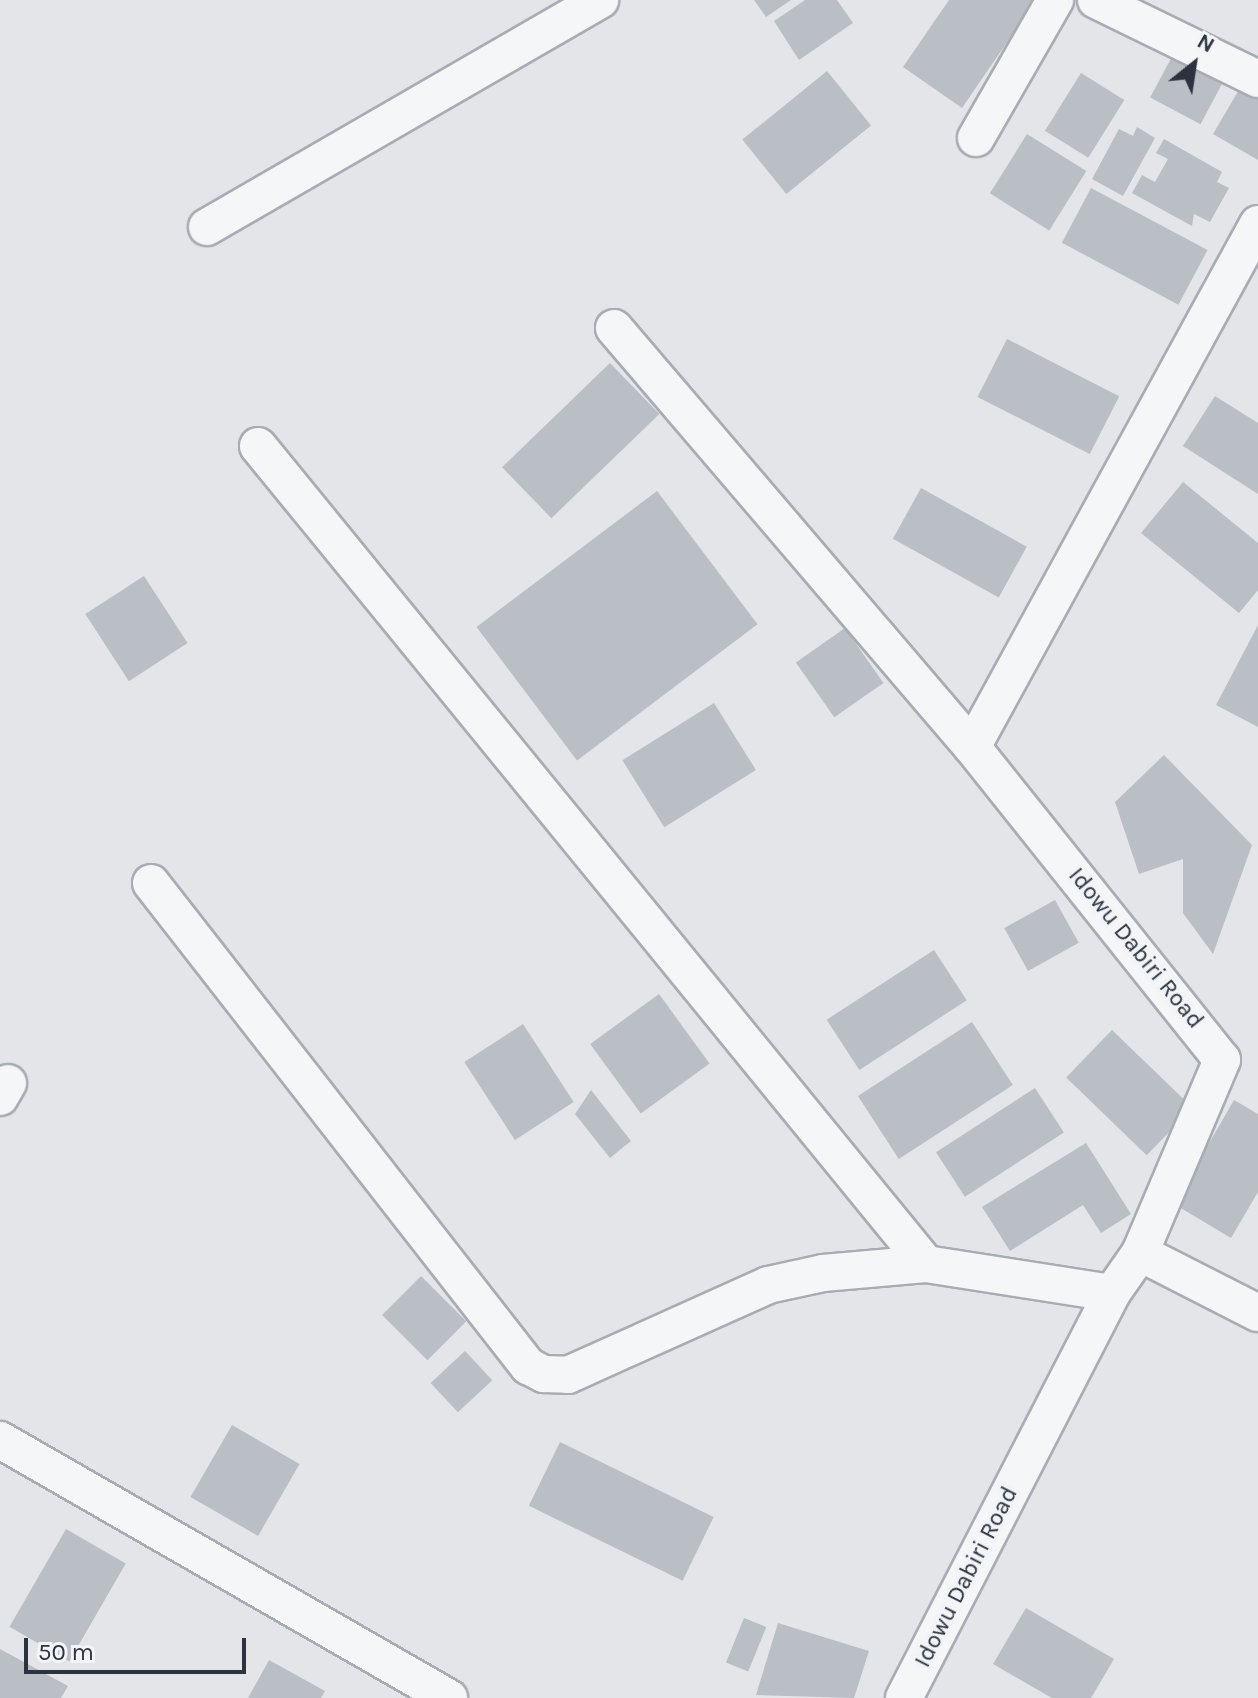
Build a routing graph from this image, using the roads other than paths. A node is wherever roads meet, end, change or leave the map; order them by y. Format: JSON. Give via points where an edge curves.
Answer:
{"nodes":[{"id":1,"x":600,"y":0,"type":"edge"},
{"id":2,"x":1055,"y":0,"type":"edge"},
{"id":3,"x":1096,"y":0,"type":"edge"},
{"id":4,"x":1258,"y":79,"type":"edge"},
{"id":5,"x":976,"y":138,"type":"dead end"},
{"id":6,"x":1258,"y":224,"type":"edge"},
{"id":7,"x":207,"y":227,"type":"dead end"},
{"id":8,"x":614,"y":328,"type":"dead end"},
{"id":9,"x":258,"y":446,"type":"dead end"},
{"id":10,"x":972,"y":747,"type":"junction"},
{"id":11,"x":151,"y":883,"type":"dead end"},
{"id":12,"x":1140,"y":1253,"type":"junction"},
{"id":13,"x":926,"y":1264,"type":"junction"},
{"id":14,"x":1112,"y":1293,"type":"junction"},
{"id":15,"x":1258,"y":1313,"type":"edge"},
{"id":16,"x":0,"y":1440,"type":"edge"},
{"id":17,"x":449,"y":1698,"type":"edge"},
{"id":18,"x":904,"y":1698,"type":"edge"}],
"edges":[{"from":1,"to":7,"type":"street"},
{"from":2,"to":5,"type":"street"},
{"from":3,"to":4,"type":"street"},
{"from":6,"to":10,"type":"street"},
{"from":8,"to":10,"type":"street"},
{"from":9,"to":13,"type":"street"},
{"from":10,"to":12,"type":"street","name":"Idowu Dabiri Road","via":[[1222,1060]]},
{"from":11,"to":13,"type":"street","via":[[528,1366],[544,1374],[568,1375],[768,1285],[823,1273]]},
{"from":12,"to":14,"type":"street","name":"Idowu Dabiri Road"},
{"from":12,"to":15,"type":"street"},
{"from":13,"to":14,"type":"street"},
{"from":14,"to":18,"type":"street","name":"Idowu Dabiri Road"},
{"from":16,"to":17,"type":"street"}]}
